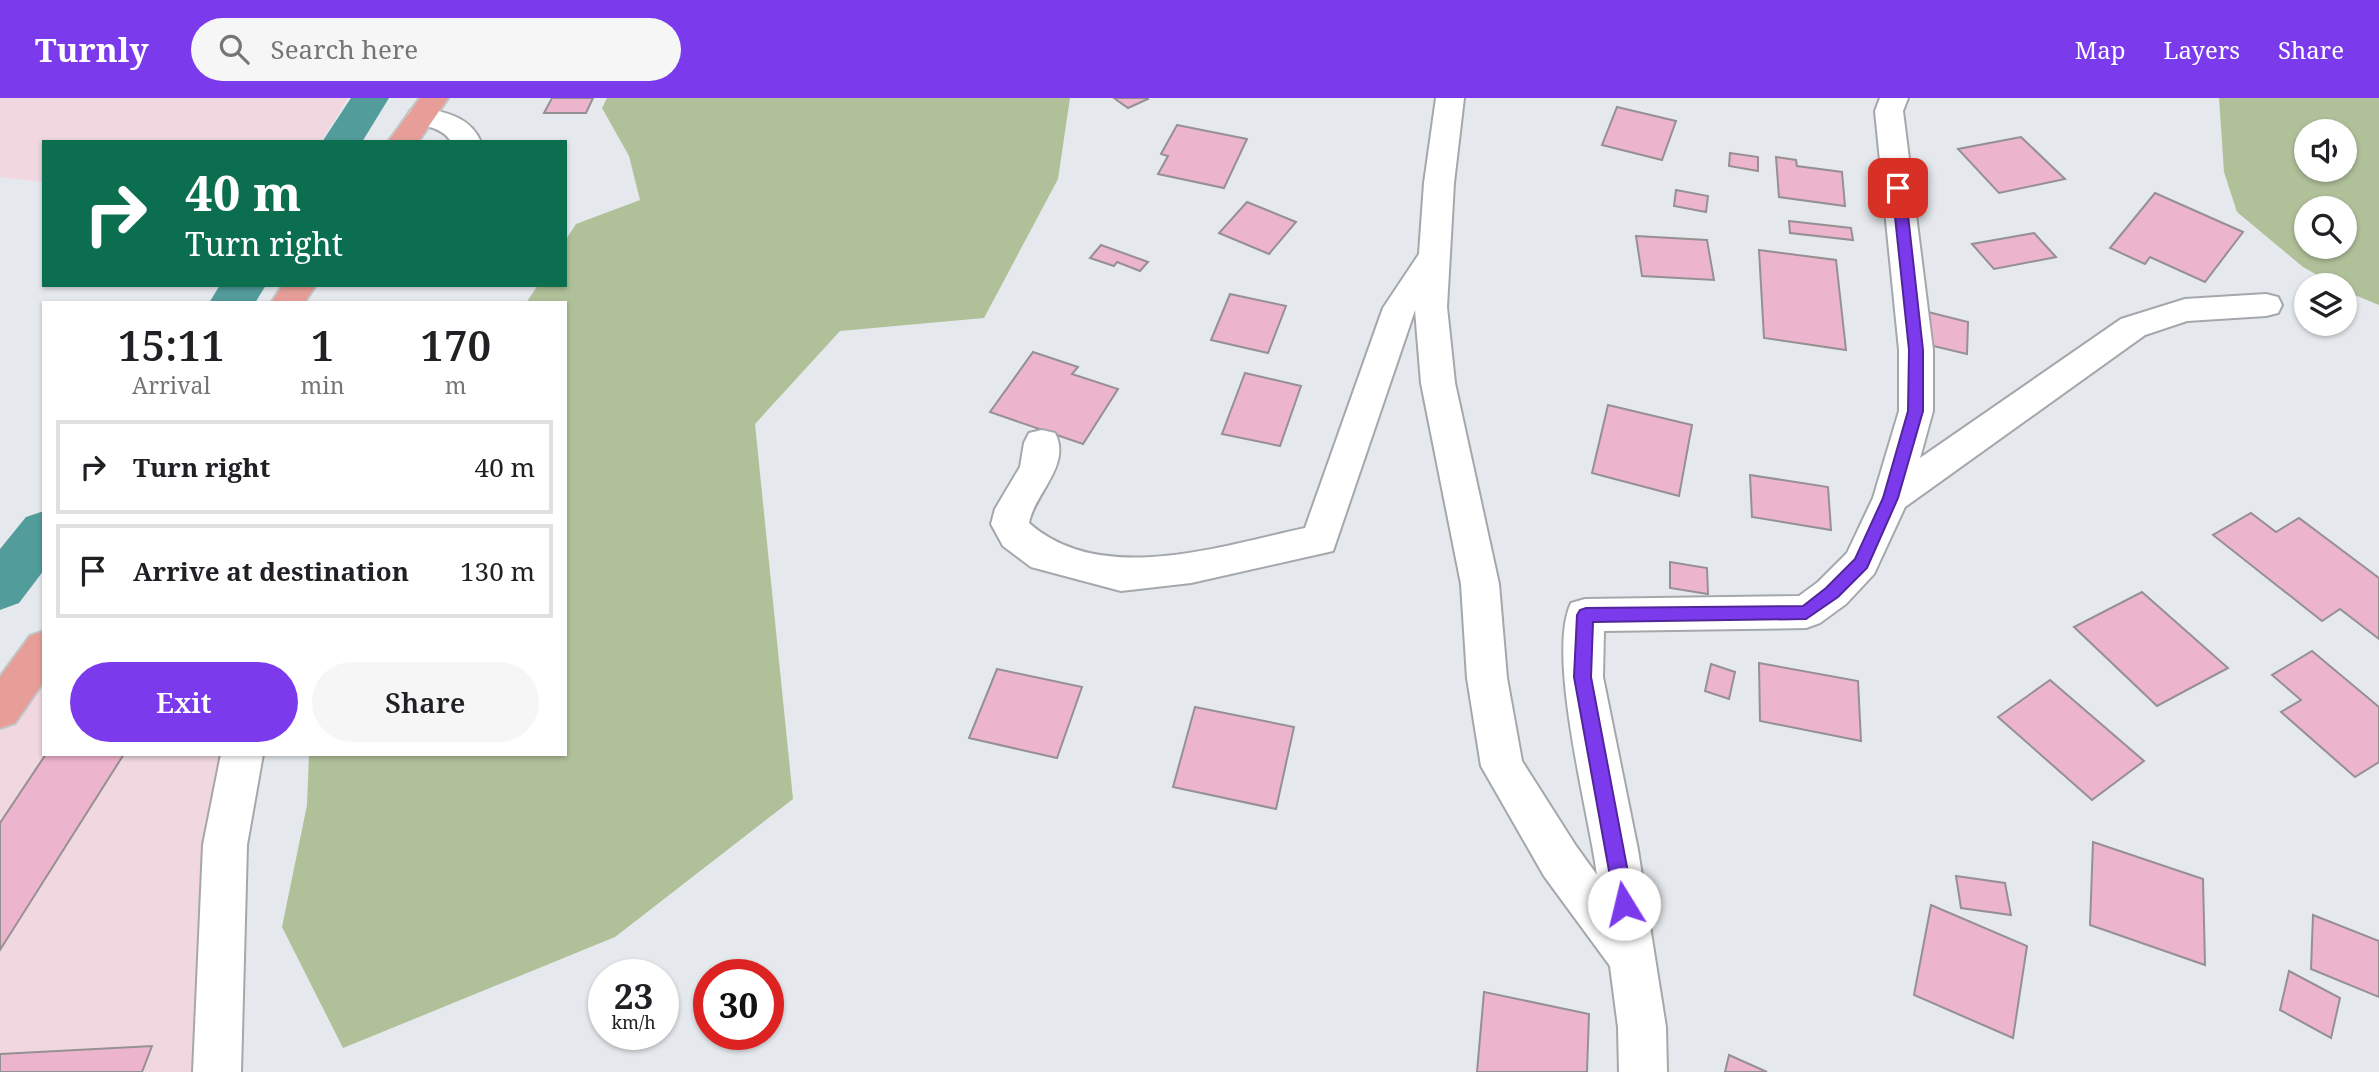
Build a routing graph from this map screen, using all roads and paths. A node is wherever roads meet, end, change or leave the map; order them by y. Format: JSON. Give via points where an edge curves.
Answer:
{"nodes":[{"id":1,"x":1450,"y":98,"type":"edge"},
{"id":2,"x":1894,"y":98,"type":"edge"},
{"id":3,"x":427,"y":107,"type":"edge"},
{"id":4,"x":403,"y":140,"type":"edge"},
{"id":5,"x":465,"y":140,"type":"edge"},
{"id":6,"x":1433,"y":257,"type":"junction"},
{"id":7,"x":2266,"y":305,"type":"dead end"},
{"id":8,"x":1042,"y":443,"type":"dead end"},
{"id":9,"x":1891,"y":498,"type":"junction"},
{"id":10,"x":42,"y":651,"type":"edge"},
{"id":11,"x":0,"y":710,"type":"edge"},
{"id":12,"x":243,"y":756,"type":"edge"},
{"id":13,"x":1633,"y":958,"type":"junction"},
{"id":14,"x":217,"y":1072,"type":"edge"},
{"id":15,"x":1643,"y":1072,"type":"edge"}],
"edges":[{"from":1,"to":6,"type":"street"},
{"from":2,"to":9,"type":"street","via":[[1889,111],[1916,350],[1916,411]]},
{"from":3,"to":4,"type":"main road"},
{"from":3,"to":5,"type":"street","via":[[462,131]]},
{"from":6,"to":8,"type":"street","via":[[1399,308],[1320,540],[1191,568],[1121,575],[1044,556],[1016,535],[1010,524],[1013,509],[1037,471]]},
{"from":6,"to":13,"type":"street","via":[[1431,307],[1438,383],[1480,584],[1487,678],[1502,766],[1560,861]]},
{"from":7,"to":9,"type":"street","via":[[2185,310],[2133,327]]},
{"from":9,"to":13,"type":"street","via":[[1861,563],[1806,612],[1586,615],[1583,677]]},
{"from":10,"to":11,"type":"main road"},
{"from":12,"to":14,"type":"street","via":[[225,845]]},
{"from":13,"to":15,"type":"street"}]}
